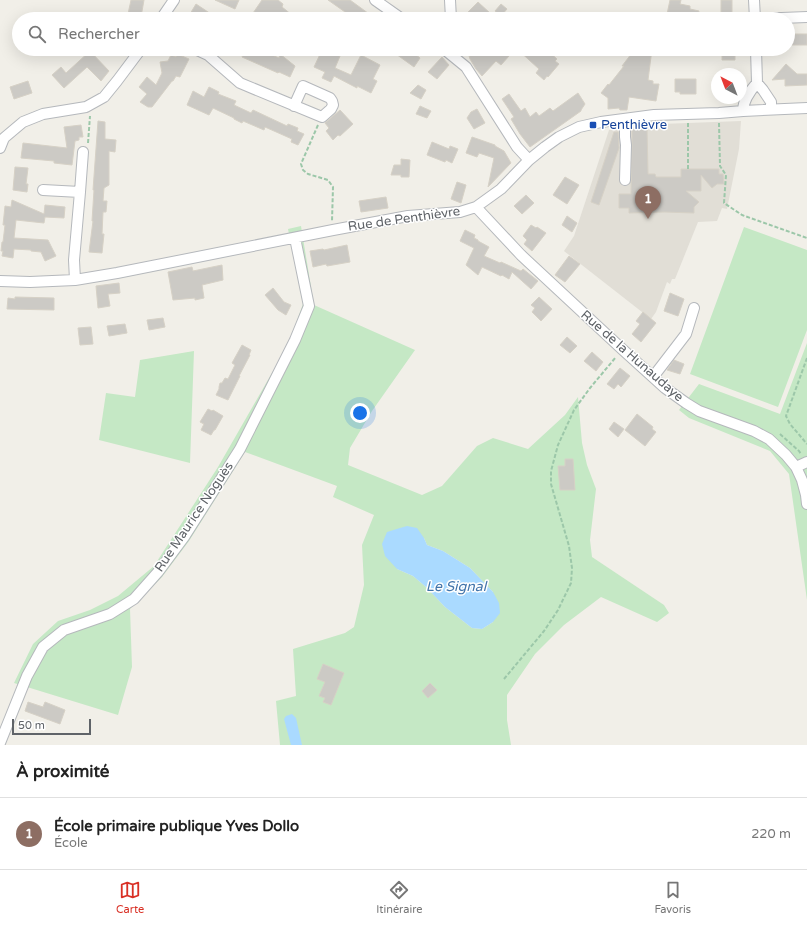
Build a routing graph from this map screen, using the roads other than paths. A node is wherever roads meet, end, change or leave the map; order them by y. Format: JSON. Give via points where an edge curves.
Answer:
{"nodes":[{"id":1,"x":174,"y":0,"type":"edge"},
{"id":2,"x":375,"y":0,"type":"edge"},
{"id":3,"x":450,"y":0,"type":"edge"},
{"id":4,"x":754,"y":0,"type":"edge"},
{"id":5,"x":166,"y":12,"type":"edge"},
{"id":6,"x":392,"y":12,"type":"edge"},
{"id":7,"x":451,"y":12,"type":"edge"},
{"id":8,"x":755,"y":12,"type":"edge"},
{"id":9,"x":795,"y":17,"type":"edge"},
{"id":10,"x":807,"y":17,"type":"edge"},
{"id":11,"x":136,"y":56,"type":"edge"},
{"id":12,"x":209,"y":56,"type":"edge"},
{"id":13,"x":453,"y":56,"type":"edge"},
{"id":14,"x":756,"y":56,"type":"edge"},
{"id":15,"x":757,"y":83,"type":"junction"},
{"id":16,"x":294,"y":106,"type":"junction"},
{"id":17,"x":807,"y":108,"type":"edge"},
{"id":18,"x":771,"y":109,"type":"junction"},
{"id":19,"x":743,"y":111,"type":"junction"},
{"id":20,"x":625,"y":119,"type":"junction"},
{"id":21,"x":0,"y":148,"type":"edge"},
{"id":22,"x":83,"y":152,"type":"road end"},
{"id":23,"x":529,"y":160,"type":"junction"},
{"id":24,"x":625,"y":180,"type":"dead end"},
{"id":25,"x":43,"y":190,"type":"dead end"},
{"id":26,"x":80,"y":192,"type":"junction"},
{"id":27,"x":476,"y":207,"type":"junction"},
{"id":28,"x":295,"y":238,"type":"junction"},
{"id":29,"x":75,"y":280,"type":"junction"},
{"id":30,"x":0,"y":281,"type":"edge"},
{"id":31,"x":694,"y":308,"type":"dead end"},
{"id":32,"x":653,"y":377,"type":"junction"},
{"id":33,"x":807,"y":462,"type":"edge"},
{"id":34,"x":796,"y":467,"type":"junction"},
{"id":35,"x":807,"y":504,"type":"edge"},
{"id":36,"x":0,"y":743,"type":"edge"}],
"edges":[{"from":1,"to":5,"type":"street"},
{"from":2,"to":6,"type":"street"},
{"from":3,"to":7,"type":"street"},
{"from":4,"to":8,"type":"street"},
{"from":9,"to":10,"type":"street"},
{"from":11,"to":21,"type":"street","via":[[104,97],[86,107],[43,114],[23,122],[4,138]]},
{"from":12,"to":16,"type":"street","via":[[240,83]]},
{"from":13,"to":23,"type":"street","via":[[466,67],[517,147]]},
{"from":14,"to":15,"type":"street"},
{"from":15,"to":18,"type":"street","via":[[771,102]]},
{"from":15,"to":19,"type":"street","via":[[749,92]]},
{"from":16,"to":16,"type":"street","via":[[322,117],[333,105],[330,98],[303,86]]},
{"from":17,"to":18,"type":"street","name":"Rue de Penthièvre"},
{"from":18,"to":19,"type":"street","name":"Rue de Penthièvre"},
{"from":19,"to":20,"type":"street","name":"Rue de Penthièvre","via":[[654,115]]},
{"from":20,"to":23,"type":"street","name":"Rue de Penthièvre","via":[[579,127],[559,137]]},
{"from":20,"to":24,"type":"street"},
{"from":22,"to":26,"type":"street"},
{"from":23,"to":27,"type":"street","name":"Rue de Penthièvre","via":[[501,189]]},
{"from":25,"to":26,"type":"street"},
{"from":26,"to":29,"type":"street","via":[[74,260]]},
{"from":27,"to":28,"type":"street","name":"Rue de Penthièvre","via":[[460,212],[408,216]]},
{"from":27,"to":32,"type":"street","name":"Rue de la Hunaudaye","via":[[521,255]]},
{"from":28,"to":29,"type":"street","name":"Rue de Penthièvre"},
{"from":28,"to":36,"type":"street","name":"Rue Maurice Noguès","via":[[309,306],[295,340],[240,449],[184,537],[134,599],[110,614],[64,630],[43,647]]},
{"from":29,"to":30,"type":"street","name":"Rue de Penthièvre"},
{"from":31,"to":32,"type":"street","via":[[686,334]]},
{"from":32,"to":34,"type":"street","name":"Rue de la Hunaudaye","via":[[699,411],[769,439]]},
{"from":33,"to":34,"type":"street"},
{"from":34,"to":35,"type":"street","name":"Rue de la Hunaudaye","via":[[802,480]]}]}
